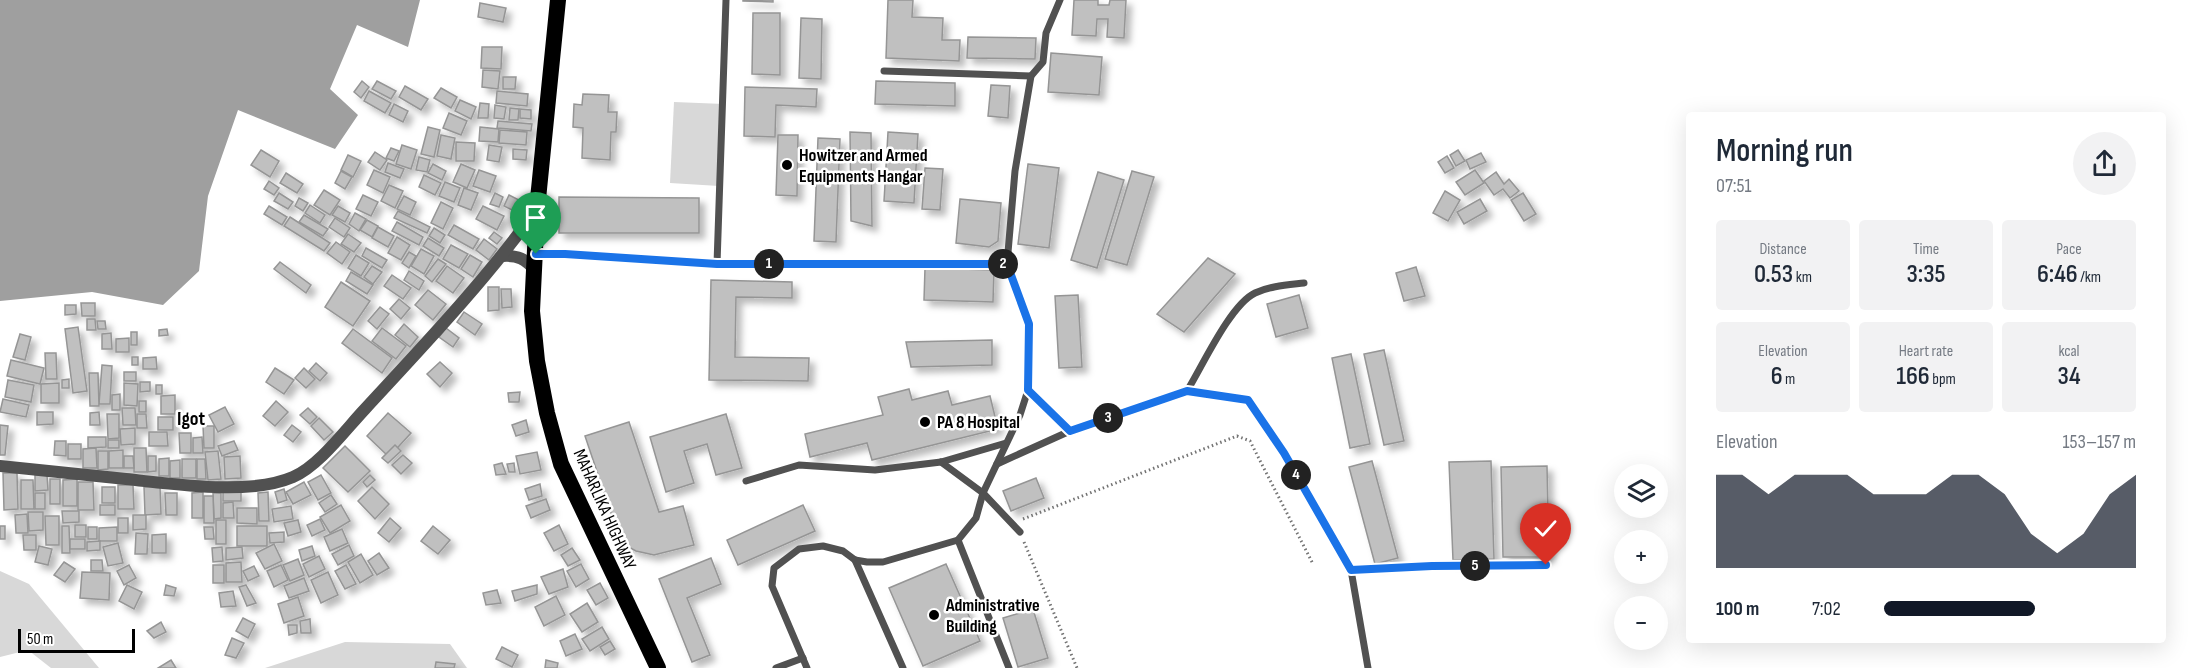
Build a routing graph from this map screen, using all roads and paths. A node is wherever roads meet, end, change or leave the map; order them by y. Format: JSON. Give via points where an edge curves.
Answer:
{"nodes":[{"id":1,"x":558,"y":0,"type":"edge"},
{"id":2,"x":726,"y":0,"type":"edge"},
{"id":3,"x":1060,"y":0,"type":"edge"},
{"id":4,"x":884,"y":71,"type":"dead end"},
{"id":5,"x":1031,"y":76,"type":"junction"},
{"id":6,"x":537,"y":209,"type":"junction"},
{"id":7,"x":503,"y":256,"type":"junction"},
{"id":8,"x":535,"y":262,"type":"junction"},
{"id":9,"x":717,"y":264,"type":"junction"},
{"id":10,"x":1007,"y":264,"type":"junction"},
{"id":11,"x":1304,"y":283,"type":"dead end"},
{"id":12,"x":1028,"y":390,"type":"junction"},
{"id":13,"x":1187,"y":391,"type":"junction"},
{"id":14,"x":1070,"y":431,"type":"junction"},
{"id":15,"x":1006,"y":443,"type":"junction"},
{"id":16,"x":941,"y":462,"type":"junction"},
{"id":17,"x":997,"y":464,"type":"junction"},
{"id":18,"x":0,"y":466,"type":"edge"},
{"id":19,"x":746,"y":481,"type":"dead end"},
{"id":20,"x":983,"y":493,"type":"junction"},
{"id":21,"x":1020,"y":532,"type":"junction"},
{"id":22,"x":958,"y":540,"type":"junction"},
{"id":23,"x":855,"y":560,"type":"junction"},
{"id":24,"x":1312,"y":564,"type":"dead end"},
{"id":25,"x":1546,"y":565,"type":"dead end"},
{"id":26,"x":1351,"y":570,"type":"junction"},
{"id":27,"x":803,"y":658,"type":"junction"},
{"id":28,"x":658,"y":668,"type":"edge"},
{"id":29,"x":776,"y":668,"type":"edge"},
{"id":30,"x":807,"y":668,"type":"edge"},
{"id":31,"x":903,"y":668,"type":"edge"},
{"id":32,"x":1009,"y":668,"type":"edge"},
{"id":33,"x":1077,"y":668,"type":"edge"},
{"id":34,"x":1368,"y":668,"type":"edge"}],
"edges":[{"from":1,"to":6,"type":"highway","name":"MAHARLIKA HIGHWAY"},
{"from":2,"to":9,"type":"lane"},
{"from":3,"to":5,"type":"lane","via":[[1046,33],[1042,62]]},
{"from":4,"to":5,"type":"lane"},
{"from":5,"to":10,"type":"lane","via":[[1015,171]]},
{"from":6,"to":7,"type":"street"},
{"from":6,"to":8,"type":"highway","name":"MAHARLIKA HIGHWAY"},
{"from":7,"to":8,"type":"street"},
{"from":7,"to":18,"type":"street","via":[[326,452],[295,477],[249,486],[214,486]]},
{"from":8,"to":9,"type":"lane","via":[[565,254]]},
{"from":8,"to":28,"type":"highway","name":"MAHARLIKA HIGHWAY","via":[[532,311],[537,361],[561,464]]},
{"from":9,"to":10,"type":"lane"},
{"from":10,"to":12,"type":"lane","via":[[1029,324]]},
{"from":11,"to":13,"type":"lane","via":[[1252,294],[1226,321]]},
{"from":12,"to":14,"type":"lane"},
{"from":12,"to":15,"type":"lane"},
{"from":13,"to":14,"type":"lane"},
{"from":13,"to":26,"type":"lane","via":[[1248,400],[1284,453]]},
{"from":14,"to":17,"type":"lane"},
{"from":15,"to":16,"type":"lane"},
{"from":15,"to":17,"type":"lane"},
{"from":16,"to":19,"type":"lane","via":[[875,470],[800,465]]},
{"from":16,"to":20,"type":"lane"},
{"from":17,"to":20,"type":"lane"},
{"from":20,"to":21,"type":"lane"},
{"from":20,"to":22,"type":"lane","via":[[975,518]]},
{"from":21,"to":24,"type":"path","via":[[1023,518],[1237,436],[1250,441]]},
{"from":21,"to":33,"type":"path"},
{"from":22,"to":23,"type":"lane","via":[[883,562]]},
{"from":22,"to":32,"type":"lane"},
{"from":23,"to":27,"type":"lane","via":[[843,551],[823,546],[799,549],[774,567],[772,586]]},
{"from":23,"to":31,"type":"lane"},
{"from":25,"to":26,"type":"lane"},
{"from":26,"to":34,"type":"lane"},
{"from":27,"to":29,"type":"lane"},
{"from":27,"to":30,"type":"lane"}]}
